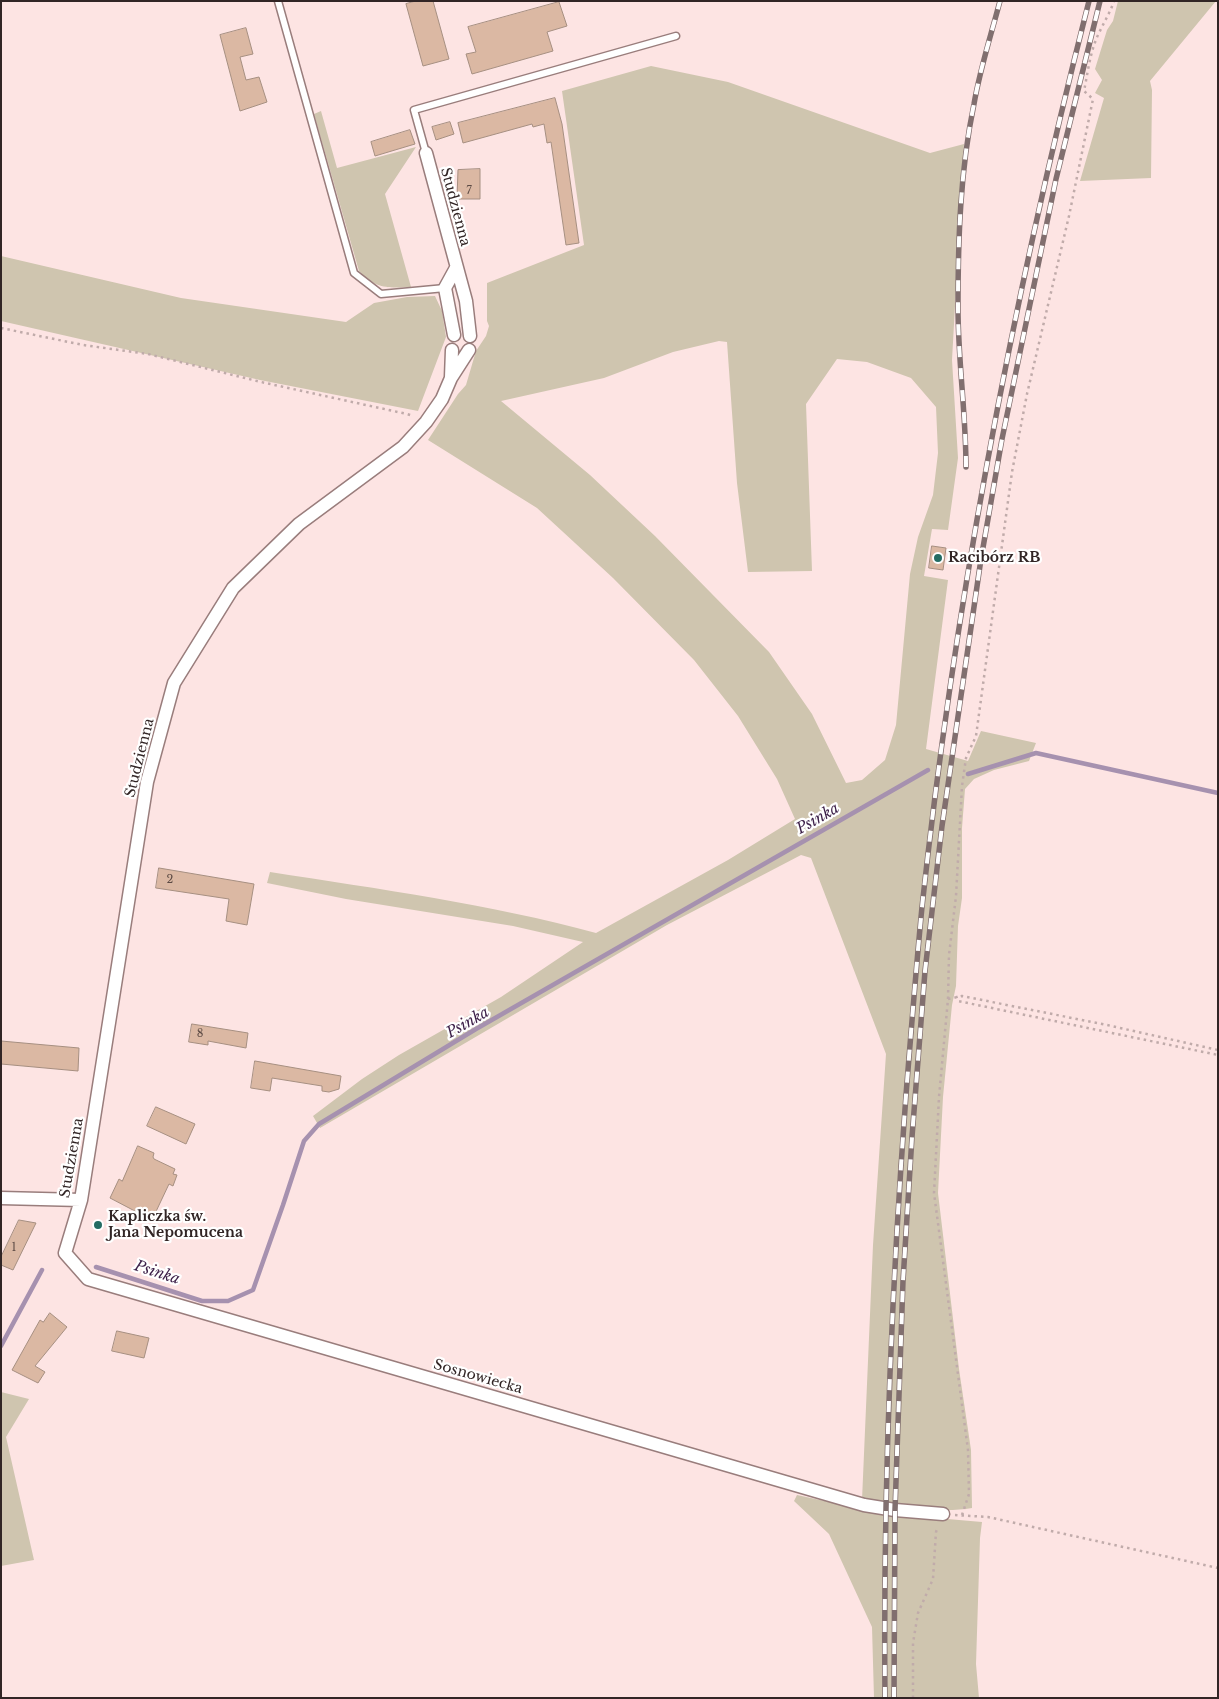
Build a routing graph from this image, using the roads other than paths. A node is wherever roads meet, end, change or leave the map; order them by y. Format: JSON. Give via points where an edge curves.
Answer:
{"nodes":[{"id":1,"x":278,"y":1,"type":"edge"},
{"id":2,"x":676,"y":36,"type":"dead end"},
{"id":3,"x":426,"y":153,"type":"joint"},
{"id":4,"x":456,"y":268,"type":"junction"},
{"id":5,"x":445,"y":288,"type":"junction"},
{"id":6,"x":454,"y":335,"type":"dead end"},
{"id":7,"x":470,"y":336,"type":"dead end"},
{"id":8,"x":452,"y":350,"type":"dead end"},
{"id":9,"x":469,"y":350,"type":"dead end"},
{"id":10,"x":452,"y":378,"type":"junction"},
{"id":11,"x":1,"y":1198,"type":"edge"},
{"id":12,"x":82,"y":1200,"type":"junction"},
{"id":13,"x":64,"y":1253,"type":"joint"},
{"id":14,"x":943,"y":1514,"type":"road end"}],
"edges":[{"from":1,"to":5,"type":"lane","via":[[354,273],[381,294]]},
{"from":2,"to":3,"type":"lane","via":[[414,110]]},
{"from":3,"to":4,"type":"street","name":"Studzienna"},
{"from":4,"to":5,"type":"street","name":"Studzienna"},
{"from":4,"to":7,"type":"street","name":"Studzienna","via":[[466,301]]},
{"from":5,"to":6,"type":"street"},
{"from":8,"to":10,"type":"street","name":"Studzienna"},
{"from":9,"to":10,"type":"street","name":"Studzienna"},
{"from":10,"to":12,"type":"street","name":"Studzienna","via":[[426,422],[403,447],[299,524],[234,588],[174,684],[147,782]]},
{"from":11,"to":12,"type":"street"},
{"from":12,"to":13,"type":"street","name":"Studzienna"},
{"from":13,"to":14,"type":"street","name":"Sosnowiecka","via":[[88,1279],[854,1502]]}]}
